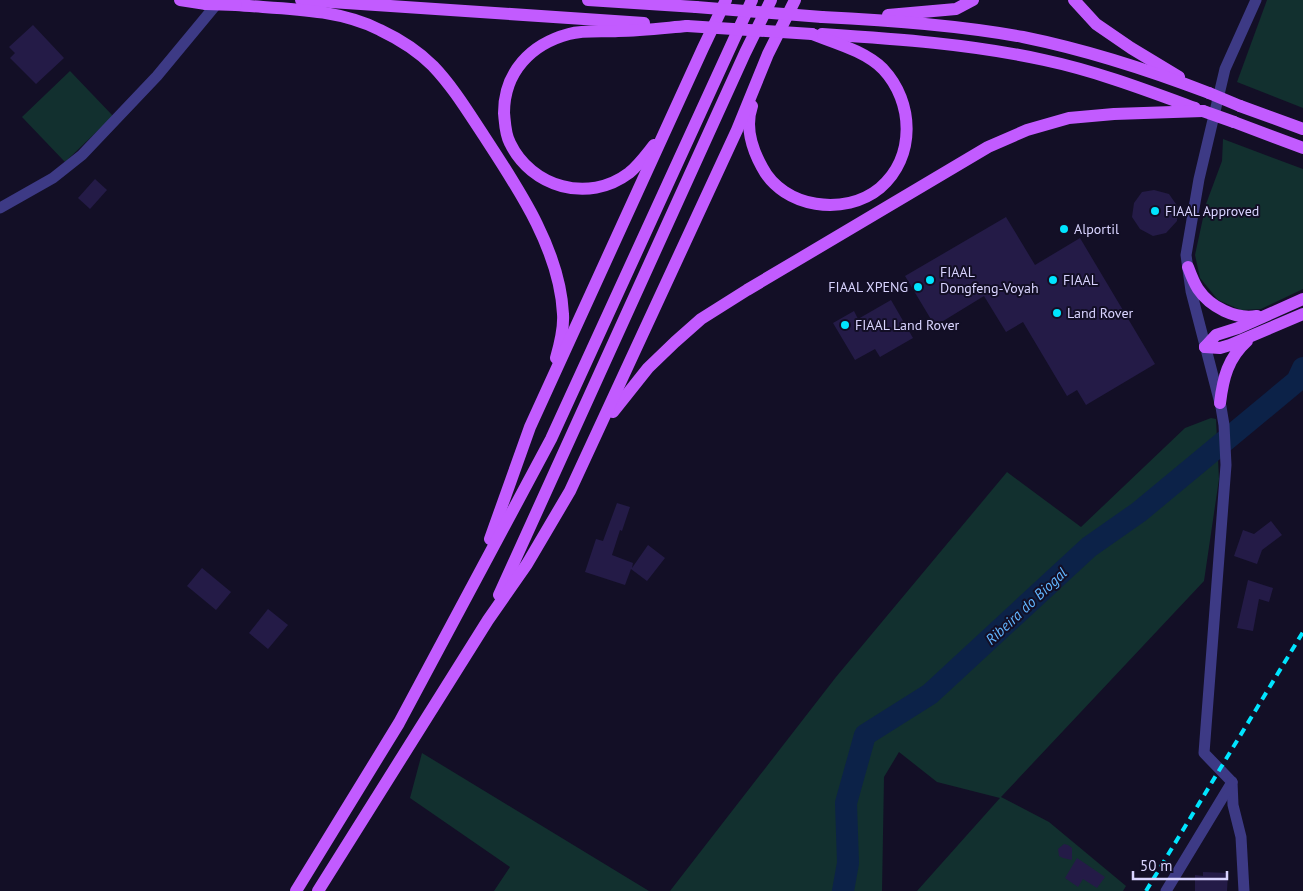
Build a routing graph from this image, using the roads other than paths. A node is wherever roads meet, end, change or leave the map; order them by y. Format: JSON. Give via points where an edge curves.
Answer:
{"nodes":[{"id":1,"x":180,"y":0,"type":"edge"},
{"id":2,"x":220,"y":0,"type":"edge"},
{"id":3,"x":301,"y":0,"type":"edge"},
{"id":4,"x":588,"y":0,"type":"edge"},
{"id":5,"x":681,"y":0,"type":"edge"},
{"id":6,"x":726,"y":0,"type":"edge"},
{"id":7,"x":752,"y":0,"type":"edge"},
{"id":8,"x":771,"y":0,"type":"edge"},
{"id":9,"x":796,"y":0,"type":"edge"},
{"id":10,"x":973,"y":0,"type":"edge"},
{"id":11,"x":1074,"y":0,"type":"edge"},
{"id":12,"x":1256,"y":0,"type":"edge"},
{"id":13,"x":696,"y":7,"type":"junction"},
{"id":14,"x":858,"y":18,"type":"junction"},
{"id":15,"x":687,"y":26,"type":"junction"},
{"id":16,"x":812,"y":34,"type":"junction"},
{"id":17,"x":768,"y":54,"type":"junction"},
{"id":18,"x":1205,"y":92,"type":"junction"},
{"id":19,"x":1203,"y":111,"type":"junction"},
{"id":20,"x":672,"y":115,"type":"junction"},
{"id":21,"x":1303,"y":129,"type":"edge"},
{"id":22,"x":1303,"y":148,"type":"edge"},
{"id":23,"x":0,"y":208,"type":"edge"},
{"id":24,"x":1188,"y":268,"type":"junction"},
{"id":25,"x":1303,"y":299,"type":"edge"},
{"id":26,"x":1267,"y":314,"type":"junction"},
{"id":27,"x":1303,"y":314,"type":"edge"},
{"id":28,"x":1264,"y":331,"type":"junction"},
{"id":29,"x":1205,"y":347,"type":"junction"},
{"id":30,"x":1220,"y":403,"type":"junction"},
{"id":31,"x":530,"y":428,"type":"junction"},
{"id":32,"x":592,"y":443,"type":"junction"},
{"id":33,"x":476,"y":580,"type":"junction"},
{"id":34,"x":488,"y":620,"type":"junction"},
{"id":35,"x":1232,"y":782,"type":"junction"},
{"id":36,"x":296,"y":891,"type":"edge"},
{"id":37,"x":318,"y":891,"type":"edge"},
{"id":38,"x":1166,"y":891,"type":"edge"},
{"id":39,"x":1244,"y":891,"type":"edge"}],
"edges":[{"from":1,"to":31,"type":"main road","bridge":true,"via":[[311,11],[346,18],[379,29],[408,45],[454,90],[528,208],[546,244],[557,280],[563,314],[560,345]]},
{"from":2,"to":23,"type":"street","via":[[157,76],[82,156],[53,178]]},
{"from":3,"to":15,"type":"main road"},
{"from":4,"to":13,"type":"main road"},
{"from":5,"to":13,"type":"main road"},
{"from":6,"to":20,"type":"main road"},
{"from":7,"to":33,"type":"main road","via":[[551,439]]},
{"from":8,"to":34,"type":"main road"},
{"from":9,"to":17,"type":"main road"},
{"from":10,"to":14,"type":"main road","via":[[956,9]]},
{"from":11,"to":18,"type":"main road","via":[[1096,24]]},
{"from":12,"to":24,"type":"street","via":[[1225,68],[1197,189],[1186,255]]},
{"from":13,"to":14,"type":"main road","bridge":true},
{"from":14,"to":18,"type":"main road","via":[[1023,37],[1134,66]]},
{"from":15,"to":16,"type":"main road","bridge":true},
{"from":15,"to":20,"type":"main road","via":[[569,34],[534,49],[519,64],[504,101],[509,142],[521,160],[551,184],[570,189],[594,188],[628,174],[654,145]]},
{"from":16,"to":17,"type":"main road","via":[[865,56],[883,69],[897,90],[906,113],[908,132],[904,154],[880,188],[861,198],[839,204],[817,204],[797,199],[778,188],[764,172],[753,151],[749,129],[750,110]]},
{"from":16,"to":19,"type":"main road","via":[[942,43],[1045,60],[1142,88]]},
{"from":17,"to":32,"type":"main road"},
{"from":18,"to":21,"type":"main road","bridge":true},
{"from":19,"to":22,"type":"main road","bridge":true},
{"from":19,"to":32,"type":"main road","via":[[1069,118],[1027,130],[988,147],[701,319],[648,368]]},
{"from":20,"to":31,"type":"main road"},
{"from":24,"to":26,"type":"main road","via":[[1198,290],[1212,304],[1249,318]]},
{"from":24,"to":29,"type":"street","via":[[1190,291]]},
{"from":25,"to":26,"type":"main road"},
{"from":26,"to":29,"type":"main road","via":[[1216,335]]},
{"from":27,"to":28,"type":"main road"},
{"from":28,"to":29,"type":"main road","via":[[1220,348]]},
{"from":28,"to":30,"type":"main road","via":[[1243,344],[1228,364]]},
{"from":29,"to":30,"type":"street"},
{"from":30,"to":35,"type":"street","via":[[1226,465],[1204,754]]},
{"from":31,"to":33,"type":"main road"},
{"from":32,"to":34,"type":"main road","via":[[552,524]]},
{"from":33,"to":36,"type":"main road","via":[[399,722]]},
{"from":34,"to":37,"type":"main road"},
{"from":35,"to":38,"type":"street"},
{"from":35,"to":39,"type":"street","via":[[1232,805],[1241,838]]}]}
